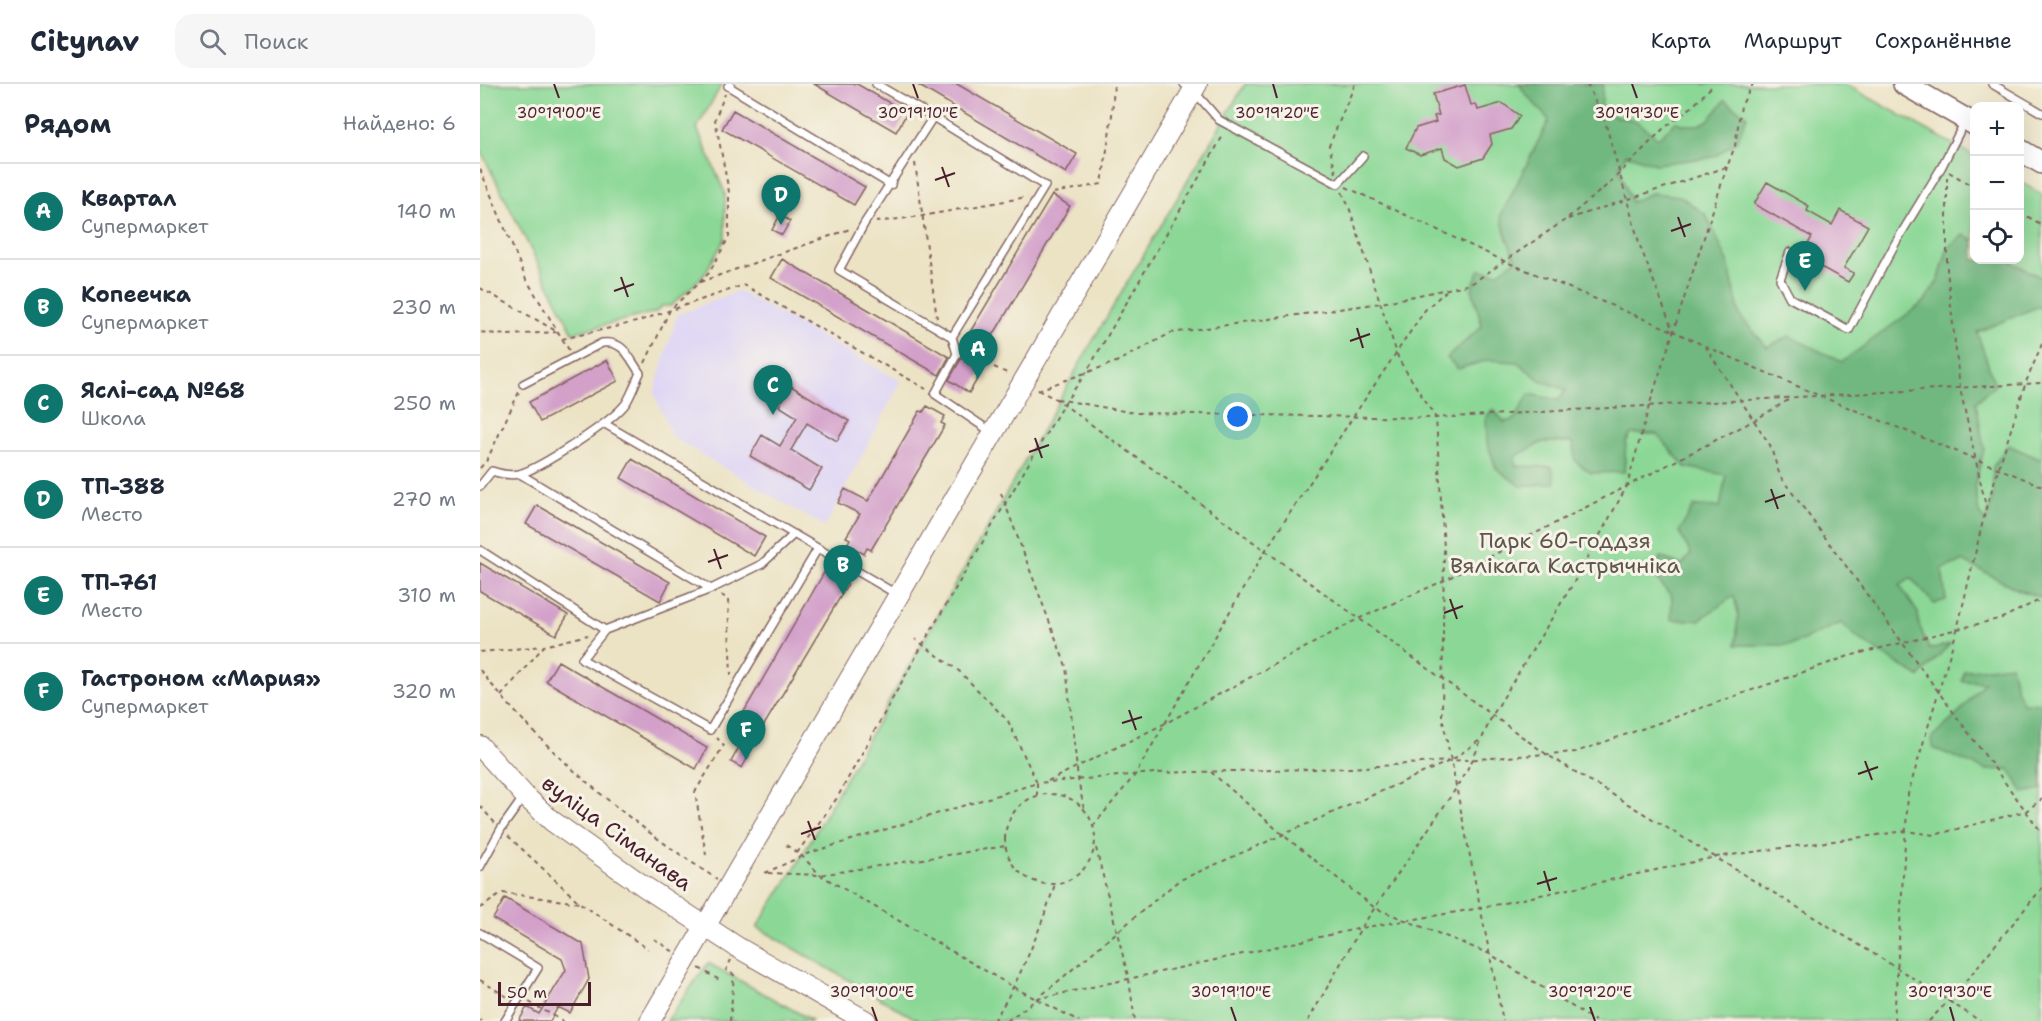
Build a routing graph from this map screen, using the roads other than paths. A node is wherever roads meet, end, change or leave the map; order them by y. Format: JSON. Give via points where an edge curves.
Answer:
{"nodes":[{"id":1,"x":876,"y":84,"type":"edge"},
{"id":2,"x":1904,"y":84,"type":"edge"},
{"id":3,"x":1992,"y":84,"type":"edge"},
{"id":4,"x":729,"y":85,"type":"edge"},
{"id":5,"x":1192,"y":86,"type":"edge"},
{"id":6,"x":2042,"y":113,"type":"edge"},
{"id":7,"x":933,"y":117,"type":"junction"},
{"id":8,"x":1970,"y":122,"type":"edge"},
{"id":9,"x":2024,"y":153,"type":"edge"},
{"id":10,"x":1363,"y":156,"type":"dead end"},
{"id":11,"x":2042,"y":163,"type":"edge"},
{"id":12,"x":891,"y":185,"type":"junction"},
{"id":13,"x":1790,"y":252,"type":"dead end"},
{"id":14,"x":952,"y":338,"type":"junction"},
{"id":15,"x":523,"y":384,"type":"road end"},
{"id":16,"x":605,"y":424,"type":"junction"},
{"id":17,"x":994,"y":434,"type":"junction"},
{"id":18,"x":520,"y":474,"type":"junction"},
{"id":19,"x":480,"y":486,"type":"edge"},
{"id":20,"x":793,"y":535,"type":"junction"},
{"id":21,"x":480,"y":550,"type":"edge"},
{"id":22,"x":817,"y":550,"type":"junction"},
{"id":23,"x":711,"y":589,"type":"junction"},
{"id":24,"x":899,"y":596,"type":"junction"},
{"id":25,"x":605,"y":630,"type":"junction"},
{"id":26,"x":480,"y":746,"type":"edge"},
{"id":27,"x":525,"y":796,"type":"junction"},
{"id":28,"x":480,"y":867,"type":"edge"},
{"id":29,"x":705,"y":927,"type":"junction"},
{"id":30,"x":480,"y":933,"type":"edge"},
{"id":31,"x":506,"y":1021,"type":"edge"},
{"id":32,"x":650,"y":1021,"type":"edge"},
{"id":33,"x":866,"y":1021,"type":"edge"}],
"edges":[{"from":1,"to":7,"type":"lane"},
{"from":2,"to":8,"type":"main road"},
{"from":3,"to":6,"type":"lane"},
{"from":4,"to":12,"type":"lane"},
{"from":5,"to":10,"type":"lane","via":[[1219,120],[1338,184]]},
{"from":5,"to":17,"type":"main road"},
{"from":7,"to":12,"type":"lane"},
{"from":7,"to":14,"type":"lane","via":[[1046,186]]},
{"from":8,"to":13,"type":"lane","via":[[1896,242],[1849,330],[1790,298],[1780,279]]},
{"from":9,"to":11,"type":"main road"},
{"from":12,"to":14,"type":"lane","via":[[839,270]]},
{"from":14,"to":17,"type":"lane","via":[[957,354],[935,394]]},
{"from":15,"to":16,"type":"lane","via":[[602,343],[620,344],[640,373],[626,404]]},
{"from":16,"to":18,"type":"lane"},
{"from":16,"to":20,"type":"lane"},
{"from":17,"to":24,"type":"main road"},
{"from":18,"to":19,"type":"lane","via":[[492,471]]},
{"from":18,"to":23,"type":"lane"},
{"from":20,"to":22,"type":"lane"},
{"from":20,"to":23,"type":"lane","via":[[762,564]]},
{"from":21,"to":25,"type":"lane"},
{"from":22,"to":24,"type":"lane"},
{"from":22,"to":25,"type":"lane","via":[[710,730],[582,659]]},
{"from":23,"to":25,"type":"lane"},
{"from":24,"to":29,"type":"main road"},
{"from":26,"to":27,"type":"main road","name":"вуліца Сіманава"},
{"from":27,"to":28,"type":"lane"},
{"from":27,"to":29,"type":"main road","name":"вуліца Сіманава","via":[[552,821]]},
{"from":29,"to":32,"type":"main road"},
{"from":29,"to":33,"type":"main road","name":"вуліца Сіманава"},
{"from":30,"to":31,"type":"lane","via":[[538,968]]}]}
